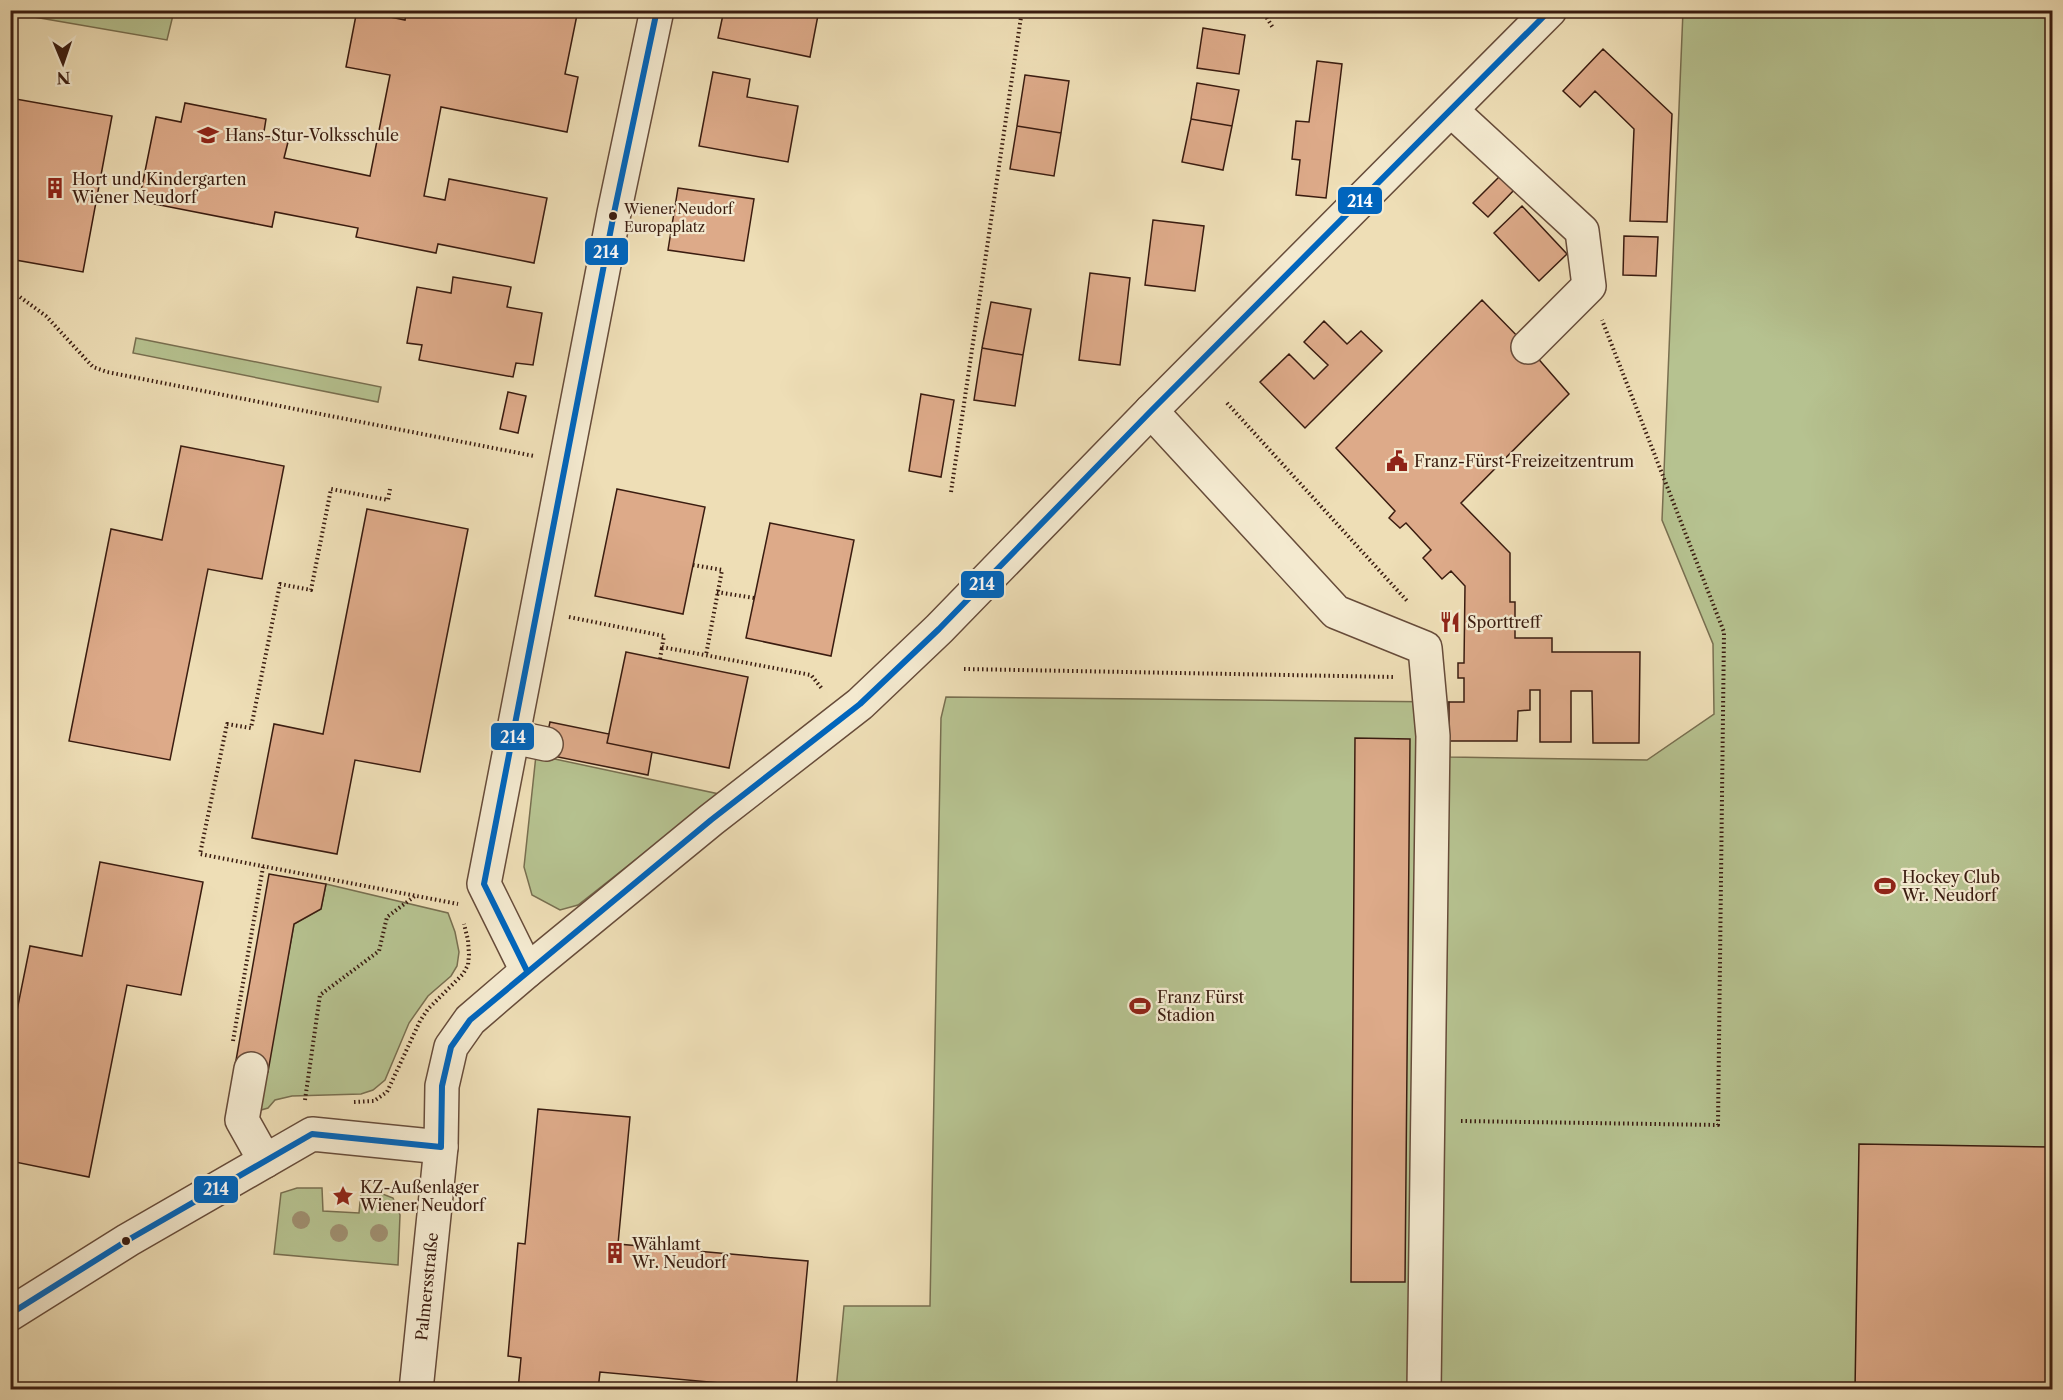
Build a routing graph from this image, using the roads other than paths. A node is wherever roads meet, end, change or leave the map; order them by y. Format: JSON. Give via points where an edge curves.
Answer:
{"nodes":[{"id":1,"x":657,"y":10,"type":"edge"},
{"id":2,"x":1533,"y":16,"type":"edge"},
{"id":3,"x":1451,"y":110,"type":"junction"},
{"id":4,"x":1528,"y":347,"type":"dead end"},
{"id":5,"x":1151,"y":411,"type":"junction"},
{"id":6,"x":513,"y":737,"type":"junction"},
{"id":7,"x":546,"y":744,"type":"dead end"},
{"id":8,"x":527,"y":971,"type":"junction"},
{"id":9,"x":241,"y":1061,"type":"road end"},
{"id":10,"x":441,"y":1148,"type":"junction"},
{"id":11,"x":265,"y":1161,"type":"junction"},
{"id":12,"x":10,"y":1314,"type":"edge"},
{"id":13,"x":416,"y":1389,"type":"edge"},
{"id":14,"x":1424,"y":1389,"type":"edge"}],
"edges":[{"from":1,"to":6,"type":"street"},
{"from":2,"to":3,"type":"street","name":"Palmersstraße"},
{"from":3,"to":4,"type":"street","via":[[1582,231],[1588,286]]},
{"from":3,"to":5,"type":"street","name":"Palmersstraße"},
{"from":5,"to":8,"type":"street","name":"Palmersstraße","via":[[939,629],[860,704]]},
{"from":5,"to":14,"type":"street","via":[[1336,612],[1426,663],[1433,736]]},
{"from":6,"to":7,"type":"street"},
{"from":6,"to":8,"type":"street","via":[[484,884]]},
{"from":8,"to":10,"type":"street","name":"Palmersstraße","via":[[470,1020],[452,1047],[442,1086]]},
{"from":9,"to":11,"type":"street","via":[[242,1120]]},
{"from":10,"to":11,"type":"street","via":[[312,1134]]},
{"from":10,"to":13,"type":"street","name":"Palmersstraße"},
{"from":11,"to":12,"type":"street"}]}
